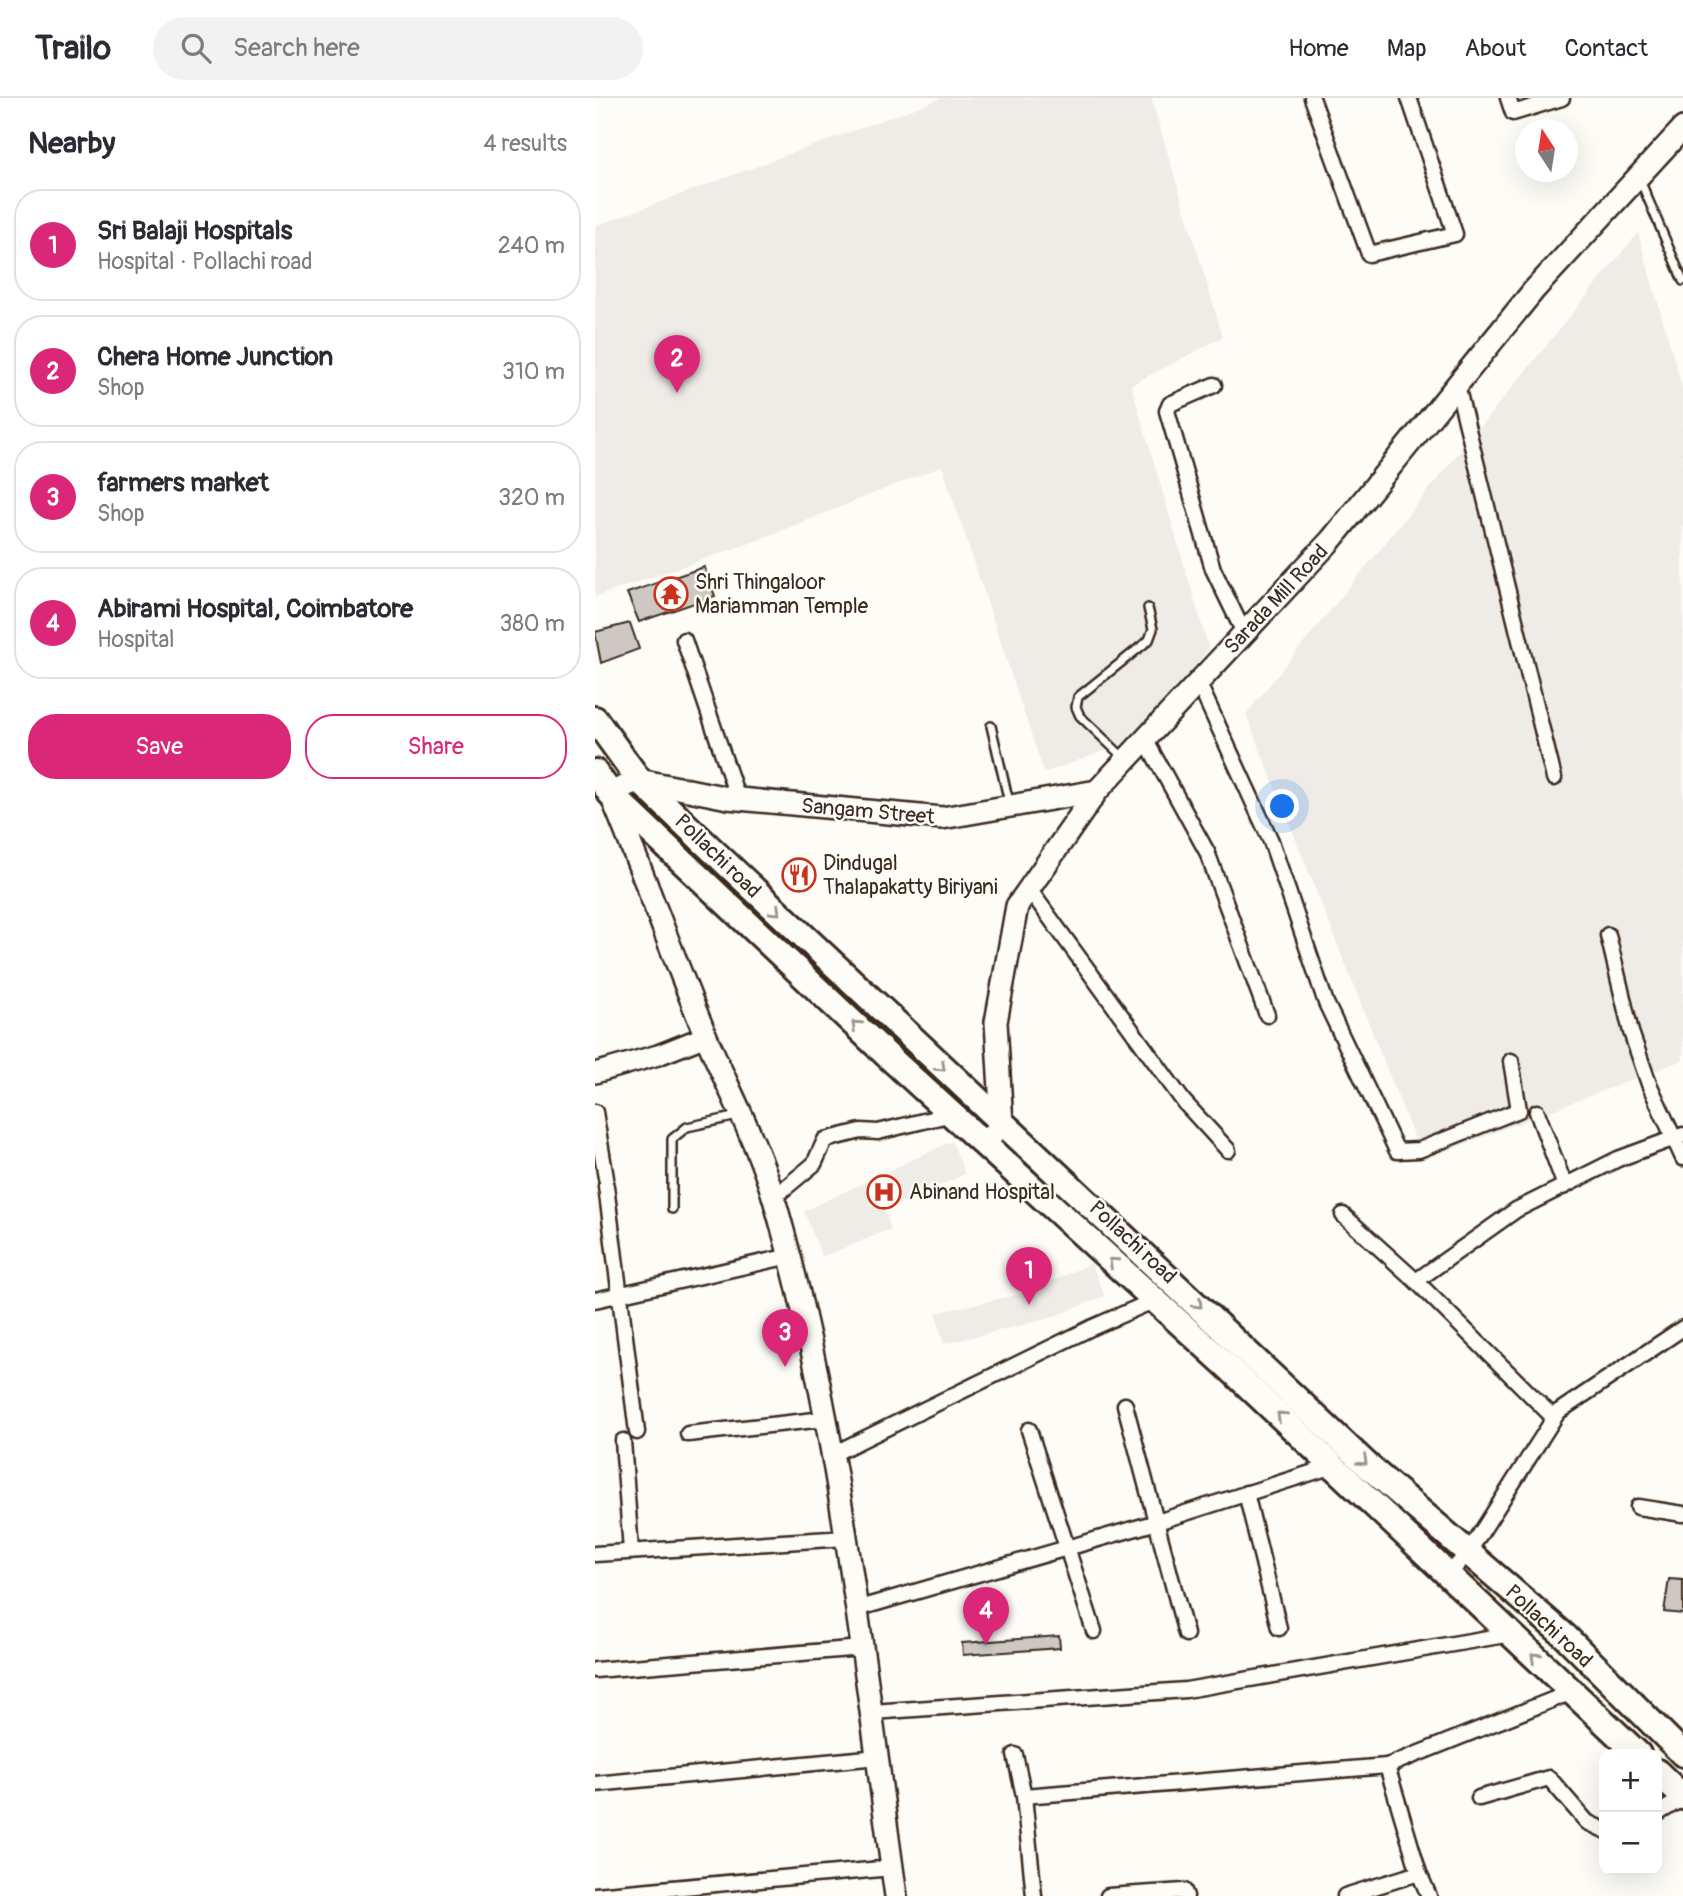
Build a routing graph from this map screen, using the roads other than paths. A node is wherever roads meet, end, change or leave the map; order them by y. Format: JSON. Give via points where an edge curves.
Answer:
{"nodes":[{"id":1,"x":1312,"y":98,"type":"edge"},
{"id":2,"x":1409,"y":98,"type":"edge"},
{"id":3,"x":1508,"y":98,"type":"edge"},
{"id":4,"x":1562,"y":98,"type":"edge"},
{"id":5,"x":1683,"y":128,"type":"edge"},
{"id":6,"x":1638,"y":176,"type":"junction"},
{"id":7,"x":1683,"y":281,"type":"edge"},
{"id":8,"x":1214,"y":385,"type":"dead end"},
{"id":9,"x":1457,"y":385,"type":"junction"},
{"id":10,"x":1148,"y":608,"type":"dead end"},
{"id":11,"x":1244,"y":633,"type":"junction"},
{"id":12,"x":684,"y":640,"type":"dead end"},
{"id":13,"x":1198,"y":682,"type":"junction"},
{"id":14,"x":595,"y":719,"type":"edge"},
{"id":15,"x":991,"y":726,"type":"dead end"},
{"id":16,"x":1145,"y":739,"type":"junction"},
{"id":17,"x":1126,"y":760,"type":"junction"},
{"id":18,"x":595,"y":772,"type":"edge"},
{"id":19,"x":1553,"y":779,"type":"dead end"},
{"id":20,"x":639,"y":780,"type":"junction"},
{"id":21,"x":1097,"y":791,"type":"junction"},
{"id":22,"x":610,"y":793,"type":"junction"},
{"id":23,"x":738,"y":799,"type":"junction"},
{"id":24,"x":1010,"y":806,"type":"junction"},
{"id":25,"x":1029,"y":889,"type":"junction"},
{"id":26,"x":1608,"y":935,"type":"dead end"},
{"id":27,"x":1267,"y":1015,"type":"dead end"},
{"id":28,"x":706,"y":1036,"type":"junction"},
{"id":29,"x":1511,"y":1061,"type":"dead end"},
{"id":30,"x":595,"y":1073,"type":"edge"},
{"id":31,"x":595,"y":1112,"type":"edge"},
{"id":32,"x":1538,"y":1112,"type":"dead end"},
{"id":33,"x":952,"y":1114,"type":"junction"},
{"id":34,"x":742,"y":1116,"type":"junction"},
{"id":35,"x":1002,"y":1125,"type":"junction"},
{"id":36,"x":1679,"y":1137,"type":"edge"},
{"id":37,"x":983,"y":1143,"type":"junction"},
{"id":38,"x":1228,"y":1150,"type":"dead end"},
{"id":39,"x":1683,"y":1158,"type":"edge"},
{"id":40,"x":1565,"y":1186,"type":"junction"},
{"id":41,"x":773,"y":1198,"type":"junction"},
{"id":42,"x":672,"y":1209,"type":"dead end"},
{"id":43,"x":1343,"y":1215,"type":"dead end"},
{"id":44,"x":790,"y":1256,"type":"junction"},
{"id":45,"x":1416,"y":1281,"type":"junction"},
{"id":46,"x":619,"y":1295,"type":"junction"},
{"id":47,"x":595,"y":1300,"type":"edge"},
{"id":48,"x":1155,"y":1300,"type":"junction"},
{"id":49,"x":1683,"y":1328,"type":"edge"},
{"id":50,"x":1125,"y":1405,"type":"dead end"},
{"id":51,"x":1553,"y":1417,"type":"junction"},
{"id":52,"x":824,"y":1419,"type":"junction"},
{"id":53,"x":1030,"y":1430,"type":"dead end"},
{"id":54,"x":636,"y":1432,"type":"dead end"},
{"id":55,"x":688,"y":1433,"type":"dead end"},
{"id":56,"x":623,"y":1441,"type":"dead end"},
{"id":57,"x":831,"y":1455,"type":"junction"},
{"id":58,"x":1333,"y":1466,"type":"junction"},
{"id":59,"x":1246,"y":1493,"type":"junction"},
{"id":60,"x":1638,"y":1507,"type":"dead end"},
{"id":61,"x":1683,"y":1514,"type":"edge"},
{"id":62,"x":1157,"y":1522,"type":"junction"},
{"id":63,"x":846,"y":1538,"type":"junction"},
{"id":64,"x":1067,"y":1547,"type":"junction"},
{"id":65,"x":631,"y":1552,"type":"junction"},
{"id":66,"x":1468,"y":1553,"type":"junction"},
{"id":67,"x":595,"y":1554,"type":"edge"},
{"id":68,"x":1448,"y":1575,"type":"junction"},
{"id":69,"x":856,"y":1609,"type":"junction"},
{"id":70,"x":1279,"y":1628,"type":"dead end"},
{"id":71,"x":1094,"y":1631,"type":"dead end"},
{"id":72,"x":1187,"y":1634,"type":"dead end"},
{"id":73,"x":1511,"y":1634,"type":"junction"},
{"id":74,"x":862,"y":1648,"type":"junction"},
{"id":75,"x":595,"y":1670,"type":"edge"},
{"id":76,"x":1572,"y":1692,"type":"junction"},
{"id":77,"x":872,"y":1712,"type":"junction"},
{"id":78,"x":1633,"y":1749,"type":"edge"},
{"id":79,"x":1683,"y":1754,"type":"edge"},
{"id":80,"x":1015,"y":1755,"type":"dead end"},
{"id":81,"x":878,"y":1757,"type":"junction"},
{"id":82,"x":1387,"y":1766,"type":"junction"},
{"id":83,"x":1662,"y":1777,"type":"edge"},
{"id":84,"x":595,"y":1784,"type":"edge"},
{"id":85,"x":1024,"y":1796,"type":"junction"},
{"id":86,"x":1479,"y":1798,"type":"dead end"},
{"id":87,"x":1683,"y":1798,"type":"edge"},
{"id":88,"x":1660,"y":1812,"type":"edge"},
{"id":89,"x":1599,"y":1828,"type":"edge"},
{"id":90,"x":892,"y":1868,"type":"junction"},
{"id":91,"x":1419,"y":1873,"type":"junction"},
{"id":92,"x":705,"y":1890,"type":"edge"},
{"id":93,"x":595,"y":1895,"type":"edge"},
{"id":94,"x":896,"y":1896,"type":"edge"},
{"id":95,"x":1034,"y":1896,"type":"edge"},
{"id":96,"x":1108,"y":1896,"type":"edge"},
{"id":97,"x":1186,"y":1896,"type":"edge"},
{"id":98,"x":1345,"y":1896,"type":"edge"},
{"id":99,"x":1429,"y":1896,"type":"edge"}],
"edges":[{"from":1,"to":2,"type":"street","via":[[1369,254],[1455,234]]},
{"from":3,"to":4,"type":"street","via":[[1513,113]]},
{"from":5,"to":6,"type":"main road","name":"Sarada Mill Road"},
{"from":6,"to":7,"type":"lane"},
{"from":6,"to":9,"type":"main road","name":"Sarada Mill Road","via":[[1534,290]]},
{"from":8,"to":11,"type":"street","via":[[1170,404],[1167,411],[1213,569]]},
{"from":9,"to":11,"type":"main road","name":"Sarada Mill Road","via":[[1331,540]]},
{"from":9,"to":19,"type":"street"},
{"from":10,"to":17,"type":"lane","via":[[1153,629],[1149,640],[1078,697],[1076,708]]},
{"from":11,"to":13,"type":"main road","name":"Sarada Mill Road"},
{"from":12,"to":23,"type":"street"},
{"from":13,"to":16,"type":"main road","name":"Sarada Mill Road"},
{"from":13,"to":29,"type":"street","via":[[1271,841],[1326,1003],[1397,1151],[1419,1150],[1519,1110]]},
{"from":14,"to":20,"type":"highway","name":"Pollachi road"},
{"from":15,"to":24,"type":"lane"},
{"from":16,"to":17,"type":"main road","name":"Sarada Mill Road"},
{"from":16,"to":27,"type":"street","via":[[1207,852]]},
{"from":17,"to":21,"type":"main road","name":"Sarada Mill Road"},
{"from":18,"to":22,"type":"highway"},
{"from":20,"to":22,"type":"main road"},
{"from":20,"to":23,"type":"main road","name":"Sangam Street"},
{"from":20,"to":35,"type":"highway","name":"Pollachi road","one_way":true},
{"from":21,"to":24,"type":"main road","name":"Sangam Street"},
{"from":21,"to":25,"type":"main road","name":"Sarada Mill Road"},
{"from":22,"to":28,"type":"main road"},
{"from":33,"to":22,"type":"highway","one_way":true},
{"from":23,"to":24,"type":"main road","name":"Sangam Street","via":[[942,818]]},
{"from":25,"to":35,"type":"main road","name":"Sarada Mill Road","via":[[1017,906],[996,1023]]},
{"from":25,"to":38,"type":"street","via":[[1184,1102]]},
{"from":26,"to":36,"type":"street","via":[[1631,1032],[1649,1084]]},
{"from":28,"to":30,"type":"street"},
{"from":28,"to":34,"type":"main road"},
{"from":31,"to":46,"type":"street"},
{"from":32,"to":40,"type":"street"},
{"from":33,"to":37,"type":"highway"},
{"from":33,"to":41,"type":"street","via":[[825,1140],[814,1164]]},
{"from":34,"to":41,"type":"main road"},
{"from":34,"to":42,"type":"lane","via":[[675,1134],[669,1146]]},
{"from":35,"to":37,"type":"main road"},
{"from":35,"to":66,"type":"highway","name":"Pollachi road","one_way":true,"via":[[1057,1171],[1369,1467]]},
{"from":36,"to":39,"type":"street"},
{"from":36,"to":40,"type":"street","via":[[1618,1159]]},
{"from":48,"to":37,"type":"highway","one_way":true},
{"from":40,"to":45,"type":"street","via":[[1516,1210]]},
{"from":41,"to":44,"type":"main road"},
{"from":43,"to":45,"type":"street"},
{"from":44,"to":46,"type":"street"},
{"from":44,"to":52,"type":"main road"},
{"from":45,"to":51,"type":"street"},
{"from":46,"to":47,"type":"street"},
{"from":46,"to":54,"type":"street"},
{"from":48,"to":57,"type":"street"},
{"from":58,"to":48,"type":"highway","one_way":true},
{"from":49,"to":51,"type":"street"},
{"from":50,"to":62,"type":"street"},
{"from":51,"to":66,"type":"street"},
{"from":52,"to":55,"type":"street"},
{"from":52,"to":57,"type":"main road"},
{"from":53,"to":64,"type":"street"},
{"from":56,"to":65,"type":"street"},
{"from":57,"to":63,"type":"main road"},
{"from":58,"to":59,"type":"street"},
{"from":58,"to":68,"type":"highway"},
{"from":59,"to":62,"type":"street"},
{"from":59,"to":70,"type":"street"},
{"from":60,"to":61,"type":"street"},
{"from":62,"to":64,"type":"street"},
{"from":62,"to":72,"type":"street"},
{"from":63,"to":65,"type":"street"},
{"from":63,"to":69,"type":"main road"},
{"from":64,"to":69,"type":"street"},
{"from":64,"to":71,"type":"street"},
{"from":65,"to":67,"type":"street"},
{"from":66,"to":68,"type":"street"},
{"from":66,"to":79,"type":"highway","name":"Pollachi road","via":[[1565,1636]]},
{"from":68,"to":73,"type":"highway"},
{"from":69,"to":74,"type":"main road"},
{"from":76,"to":73,"type":"highway","one_way":true},
{"from":73,"to":77,"type":"street","via":[[1186,1690]]},
{"from":74,"to":75,"type":"street"},
{"from":74,"to":77,"type":"main road"},
{"from":76,"to":78,"type":"highway"},
{"from":76,"to":82,"type":"street"},
{"from":77,"to":81,"type":"main road"},
{"from":80,"to":85,"type":"street"},
{"from":81,"to":84,"type":"street"},
{"from":81,"to":90,"type":"main road"},
{"from":82,"to":85,"type":"street"},
{"from":82,"to":91,"type":"street"},
{"from":83,"to":87,"type":"highway"},
{"from":85,"to":95,"type":"street"},
{"from":86,"to":89,"type":"street","via":[[1549,1778],[1587,1822]]},
{"from":87,"to":88,"type":"street"},
{"from":90,"to":92,"type":"street"},
{"from":90,"to":94,"type":"main road"},
{"from":91,"to":98,"type":"street"},
{"from":91,"to":99,"type":"street"},
{"from":92,"to":93,"type":"street"},
{"from":96,"to":97,"type":"street","via":[[1184,1891]]}]}
